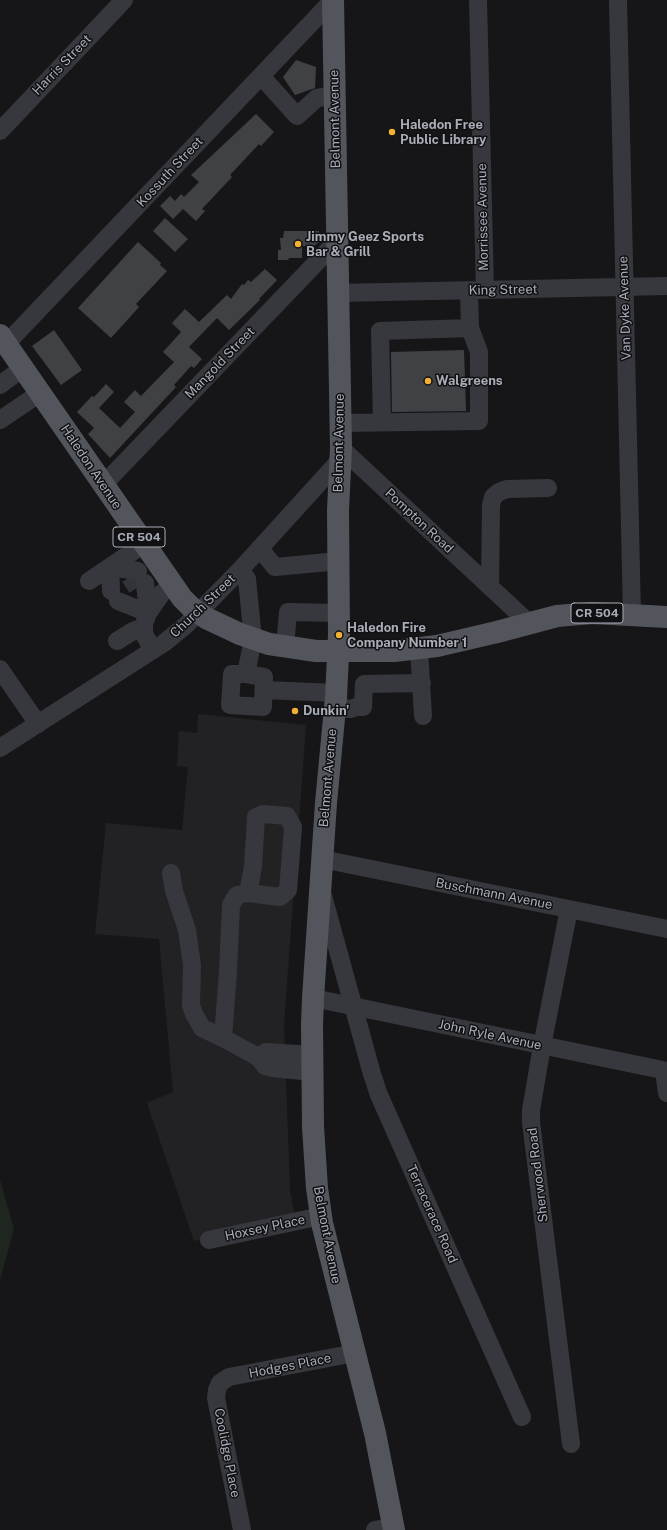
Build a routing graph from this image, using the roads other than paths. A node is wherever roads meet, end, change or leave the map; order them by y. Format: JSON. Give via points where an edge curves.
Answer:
{"nodes":[{"id":1,"x":124,"y":0,"type":"edge"},
{"id":2,"x":333,"y":0,"type":"edge"},
{"id":3,"x":478,"y":0,"type":"edge"},
{"id":4,"x":618,"y":0,"type":"edge"},
{"id":5,"x":261,"y":76,"type":"junction"},
{"id":6,"x":335,"y":95,"type":"junction"},
{"id":7,"x":0,"y":131,"type":"edge"},
{"id":8,"x":337,"y":241,"type":"junction"},
{"id":9,"x":667,"y":286,"type":"edge"},
{"id":10,"x":625,"y":287,"type":"junction"},
{"id":11,"x":477,"y":290,"type":"junction"},
{"id":12,"x":338,"y":293,"type":"junction"},
{"id":13,"x":470,"y":328,"type":"junction"},
{"id":14,"x":3,"y":340,"type":"edge"},
{"id":15,"x":23,"y":368,"type":"junction"},
{"id":16,"x":0,"y":385,"type":"edge"},
{"id":17,"x":40,"y":393,"type":"junction"},
{"id":18,"x":0,"y":420,"type":"edge"},
{"id":19,"x":382,"y":422,"type":"junction"},
{"id":20,"x":340,"y":423,"type":"junction"},
{"id":21,"x":341,"y":454,"type":"junction"},
{"id":22,"x":103,"y":485,"type":"junction"},
{"id":23,"x":548,"y":488,"type":"dead end"},
{"id":24,"x":144,"y":544,"type":"junction"},
{"id":25,"x":260,"y":549,"type":"junction"},
{"id":26,"x":338,"y":560,"type":"junction"},
{"id":27,"x":110,"y":567,"type":"junction"},
{"id":28,"x":240,"y":570,"type":"junction"},
{"id":29,"x":89,"y":582,"type":"dead end"},
{"id":30,"x":172,"y":585,"type":"junction"},
{"id":31,"x":128,"y":586,"type":"junction"},
{"id":32,"x":493,"y":590,"type":"junction"},
{"id":33,"x":199,"y":613,"type":"junction"},
{"id":34,"x":339,"y":613,"type":"junction"},
{"id":35,"x":632,"y":615,"type":"junction"},
{"id":36,"x":667,"y":617,"type":"edge"},
{"id":37,"x":146,"y":620,"type":"junction"},
{"id":38,"x":529,"y":623,"type":"junction"},
{"id":39,"x":254,"y":639,"type":"junction"},
{"id":40,"x":117,"y":641,"type":"dead end"},
{"id":41,"x":285,"y":647,"type":"junction"},
{"id":42,"x":419,"y":649,"type":"junction"},
{"id":43,"x":153,"y":650,"type":"junction"},
{"id":44,"x":338,"y":651,"type":"junction"},
{"id":45,"x":0,"y":669,"type":"edge"},
{"id":46,"x":246,"y":674,"type":"junction"},
{"id":47,"x":422,"y":683,"type":"junction"},
{"id":48,"x":264,"y":690,"type":"junction"},
{"id":49,"x":342,"y":703,"type":"junction"},
{"id":50,"x":423,"y":716,"type":"dead end"},
{"id":51,"x":38,"y":724,"type":"junction"},
{"id":52,"x":0,"y":748,"type":"edge"},
{"id":53,"x":322,"y":859,"type":"junction"},
{"id":54,"x":171,"y":874,"type":"dead end"},
{"id":55,"x":320,"y":885,"type":"junction"},
{"id":56,"x":248,"y":892,"type":"junction"},
{"id":57,"x":569,"y":909,"type":"junction"},
{"id":58,"x":667,"y":929,"type":"edge"},
{"id":59,"x":313,"y":998,"type":"junction"},
{"id":60,"x":354,"y":1007,"type":"junction"},
{"id":61,"x":223,"y":1038,"type":"junction"},
{"id":62,"x":542,"y":1046,"type":"junction"},
{"id":63,"x":312,"y":1064,"type":"junction"},
{"id":64,"x":666,"y":1071,"type":"edge"},
{"id":65,"x":667,"y":1093,"type":"edge"},
{"id":66,"x":321,"y":1216,"type":"junction"},
{"id":67,"x":209,"y":1240,"type":"dead end"},
{"id":68,"x":355,"y":1354,"type":"junction"},
{"id":69,"x":225,"y":1378,"type":"joint"},
{"id":70,"x":522,"y":1417,"type":"dead end"},
{"id":71,"x":570,"y":1444,"type":"dead end"},
{"id":72,"x":388,"y":1529,"type":"edge"},
{"id":73,"x":242,"y":1530,"type":"edge"}],
"edges":[{"from":1,"to":7,"type":"street","name":"Harris Street"},
{"from":2,"to":5,"type":"street","name":"Kossuth Street"},
{"from":2,"to":6,"type":"main road","name":"Belmont Avenue"},
{"from":3,"to":11,"type":"street","name":"Morrissee Avenue"},
{"from":4,"to":10,"type":"street","name":"Van Dyke Avenue"},
{"from":5,"to":6,"type":"street","via":[[297,116],[317,98]]},
{"from":5,"to":14,"type":"street","name":"Kossuth Street"},
{"from":6,"to":8,"type":"main road","name":"Belmont Avenue"},
{"from":8,"to":12,"type":"main road","name":"Belmont Avenue"},
{"from":8,"to":22,"type":"street","name":"Mangold Street"},
{"from":9,"to":10,"type":"street","name":"King Street"},
{"from":10,"to":11,"type":"street","name":"King Street"},
{"from":10,"to":35,"type":"street","name":"Van Dyke Avenue"},
{"from":11,"to":12,"type":"street","name":"King Street"},
{"from":11,"to":13,"type":"street","name":"Morrissee Avenue"},
{"from":12,"to":20,"type":"main road","name":"Belmont Avenue"},
{"from":13,"to":19,"type":"street","via":[[380,331]]},
{"from":13,"to":19,"type":"street","name":"Morrissee Avenue","via":[[479,352],[479,421]]},
{"from":14,"to":15,"type":"main road","name":"Haledon Avenue","number":"CR 504"},
{"from":15,"to":16,"type":"street"},
{"from":15,"to":17,"type":"main road","name":"Haledon Avenue","number":"CR 504"},
{"from":17,"to":18,"type":"street"},
{"from":17,"to":22,"type":"main road","name":"Haledon Avenue","number":"CR 504"},
{"from":19,"to":20,"type":"street"},
{"from":20,"to":21,"type":"main road","name":"Belmont Avenue"},
{"from":21,"to":25,"type":"street","name":"Church Street"},
{"from":21,"to":26,"type":"main road","name":"Belmont Avenue"},
{"from":21,"to":32,"type":"street","name":"Pompton Road"},
{"from":22,"to":24,"type":"main road","name":"Haledon Avenue","number":"CR 504"},
{"from":23,"to":32,"type":"street","via":[[507,489],[493,497]]},
{"from":24,"to":27,"type":"street"},
{"from":24,"to":30,"type":"main road","name":"Haledon Avenue","number":"CR 504"},
{"from":25,"to":26,"type":"street","via":[[275,568]]},
{"from":25,"to":28,"type":"street","name":"Church Street"},
{"from":26,"to":34,"type":"main road","name":"Belmont Avenue"},
{"from":27,"to":29,"type":"street"},
{"from":27,"to":31,"type":"street"},
{"from":27,"to":31,"type":"street"},
{"from":28,"to":33,"type":"street","name":"Church Street"},
{"from":28,"to":39,"type":"street","via":[[247,579]]},
{"from":30,"to":33,"type":"main road","name":"Haledon Avenue","number":"CR 504"},
{"from":30,"to":37,"type":"street","via":[[162,593]]},
{"from":31,"to":37,"type":"street"},
{"from":31,"to":37,"type":"street"},
{"from":32,"to":38,"type":"street","name":"Pompton Road"},
{"from":33,"to":39,"type":"main road","name":"Haledon Avenue","number":"CR 504","via":[[221,626]]},
{"from":33,"to":43,"type":"street","name":"Church Street"},
{"from":34,"to":41,"type":"street","via":[[288,612]]},
{"from":34,"to":44,"type":"main road","name":"Belmont Avenue"},
{"from":35,"to":36,"type":"main road","number":"CR 504"},
{"from":35,"to":38,"type":"main road","number":"CR 504","via":[[575,613]]},
{"from":37,"to":40,"type":"street"},
{"from":37,"to":43,"type":"street","via":[[144,634]]},
{"from":38,"to":42,"type":"main road","number":"CR 504"},
{"from":39,"to":41,"type":"main road","name":"Haledon Avenue","number":"CR 504"},
{"from":39,"to":46,"type":"street"},
{"from":41,"to":44,"type":"main road","name":"Haledon Avenue","number":"CR 504"},
{"from":42,"to":44,"type":"main road","number":"CR 504"},
{"from":42,"to":47,"type":"street"},
{"from":43,"to":51,"type":"street","name":"Church Street"},
{"from":44,"to":49,"type":"main road","name":"Belmont Avenue"},
{"from":45,"to":51,"type":"street"},
{"from":46,"to":48,"type":"street","via":[[264,677]]},
{"from":46,"to":48,"type":"street","via":[[232,674],[230,705],[263,707]]},
{"from":47,"to":49,"type":"street","via":[[364,684],[363,707]]},
{"from":47,"to":50,"type":"street"},
{"from":48,"to":49,"type":"street"},
{"from":49,"to":53,"type":"main road","name":"Belmont Avenue"},
{"from":51,"to":52,"type":"street","name":"Church Street"},
{"from":53,"to":55,"type":"main road","name":"Belmont Avenue"},
{"from":53,"to":57,"type":"street","name":"Buschmann Avenue"},
{"from":54,"to":61,"type":"street","via":[[187,930],[192,965],[191,1005],[202,1028]]},
{"from":55,"to":59,"type":"main road","name":"Belmont Avenue"},
{"from":55,"to":60,"type":"street","name":"Belmont Avenue"},
{"from":56,"to":56,"type":"street","via":[[253,867],[256,817],[263,814],[287,816],[293,827],[288,890],[280,897]]},
{"from":56,"to":61,"type":"street","via":[[237,895],[231,905]]},
{"from":57,"to":58,"type":"street","name":"Buschmann Avenue"},
{"from":57,"to":62,"type":"street","name":"Sherwood Road"},
{"from":59,"to":60,"type":"street","name":"John Ryle Avenue"},
{"from":59,"to":63,"type":"main road","name":"Belmont Avenue"},
{"from":60,"to":62,"type":"street","name":"John Ryle Avenue"},
{"from":60,"to":70,"type":"street","name":"Terracerace Road","via":[[379,1095]]},
{"from":61,"to":63,"type":"street","via":[[258,1057],[266,1052]]},
{"from":62,"to":64,"type":"street","name":"John Ryle Avenue"},
{"from":62,"to":71,"type":"street","name":"Sherwood Road","via":[[532,1100],[531,1122]]},
{"from":63,"to":66,"type":"main road","name":"Belmont Avenue","via":[[314,1160]]},
{"from":64,"to":65,"type":"street"},
{"from":66,"to":67,"type":"street","name":"Hoxsey Place"},
{"from":66,"to":68,"type":"main road","name":"Belmont Avenue"},
{"from":68,"to":69,"type":"street","name":"Hodges Place"},
{"from":68,"to":72,"type":"main road","name":"Belmont Avenue","via":[[375,1433]]},
{"from":69,"to":73,"type":"street","name":"Coolidge Place","via":[[220,1383],[216,1398]]}]}
